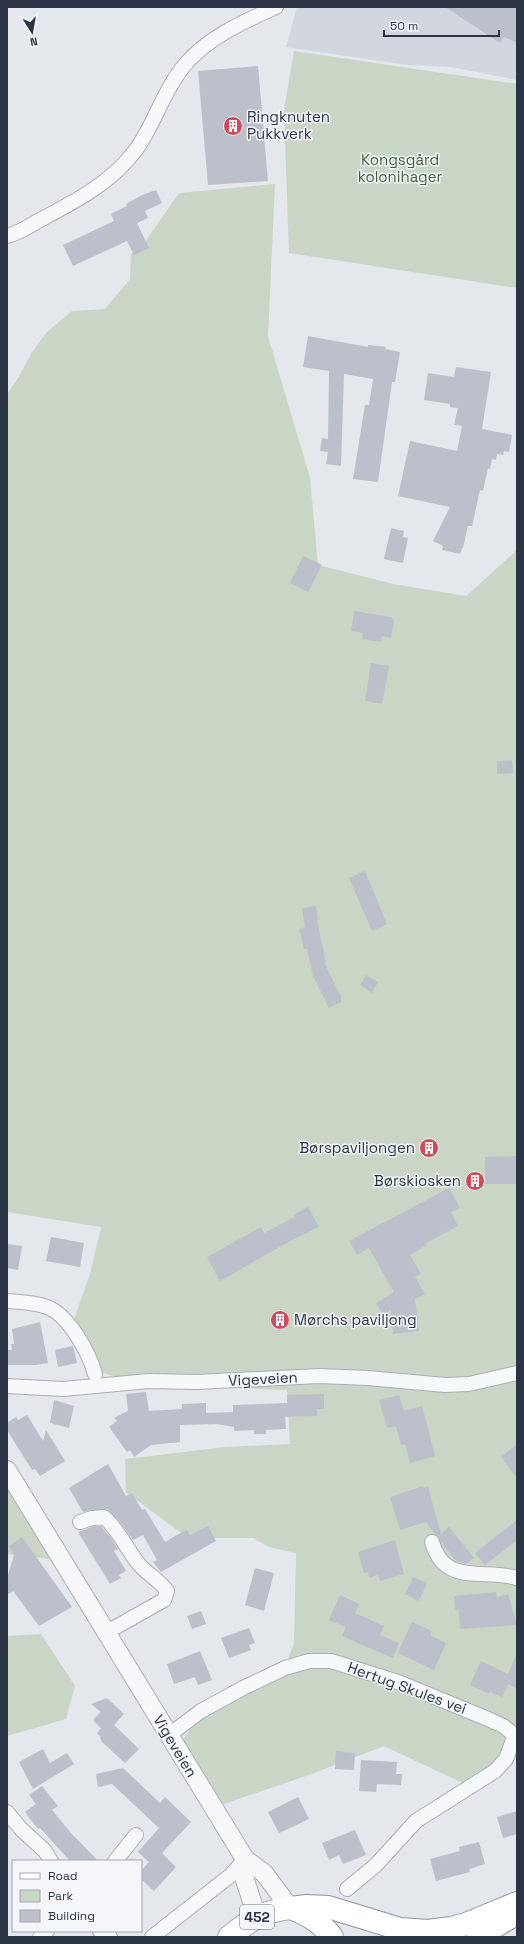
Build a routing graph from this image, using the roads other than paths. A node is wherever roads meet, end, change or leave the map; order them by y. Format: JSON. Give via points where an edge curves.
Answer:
{"nodes":[{"id":1,"x":276,"y":7,"type":"edge"},
{"id":2,"x":7,"y":236,"type":"edge"},
{"id":3,"x":7,"y":1301,"type":"edge"},
{"id":4,"x":517,"y":1373,"type":"edge"},
{"id":5,"x":95,"y":1374,"type":"dead end"},
{"id":6,"x":7,"y":1386,"type":"edge"},
{"id":7,"x":8,"y":1473,"type":"edge"},
{"id":8,"x":80,"y":1522,"type":"dead end"},
{"id":9,"x":432,"y":1542,"type":"dead end"},
{"id":10,"x":517,"y":1578,"type":"edge"},
{"id":11,"x":107,"y":1632,"type":"junction"},
{"id":12,"x":516,"y":1734,"type":"edge"},
{"id":13,"x":169,"y":1735,"type":"junction"},
{"id":14,"x":7,"y":1812,"type":"edge"},
{"id":15,"x":136,"y":1835,"type":"dead end"},
{"id":16,"x":245,"y":1859,"type":"junction"},
{"id":17,"x":50,"y":1860,"type":"edge"},
{"id":18,"x":116,"y":1860,"type":"edge"},
{"id":19,"x":347,"y":1890,"type":"dead end"},
{"id":20,"x":517,"y":1903,"type":"edge"},
{"id":21,"x":290,"y":1908,"type":"junction"},
{"id":22,"x":517,"y":1913,"type":"edge"},
{"id":23,"x":257,"y":1917,"type":"junction"},
{"id":24,"x":442,"y":1933,"type":"edge"},
{"id":25,"x":152,"y":1937,"type":"edge"},
{"id":26,"x":229,"y":1937,"type":"edge"},
{"id":27,"x":332,"y":1937,"type":"edge"},
{"id":28,"x":478,"y":1937,"type":"edge"}],
"edges":[{"from":1,"to":2,"type":"street","via":[[223,34],[183,66],[135,151],[107,179],[55,212]]},
{"from":3,"to":5,"type":"street","via":[[46,1306],[58,1313],[80,1342]]},
{"from":4,"to":6,"type":"street","name":"Vigeveien","via":[[469,1384],[445,1385],[363,1377],[319,1376],[197,1382],[149,1381],[63,1389]]},
{"from":7,"to":11,"type":"street","name":"Vigeveien"},
{"from":8,"to":11,"type":"street","via":[[104,1517],[112,1524],[138,1564],[162,1583],[167,1591],[164,1600]]},
{"from":9,"to":10,"type":"street","via":[[439,1558],[454,1570],[471,1575]]},
{"from":11,"to":13,"type":"street","name":"Vigeveien"},
{"from":12,"to":13,"type":"street","name":"Hertug Skules vei","via":[[488,1719],[404,1684],[331,1661],[309,1661],[286,1668],[243,1688],[200,1711]]},
{"from":12,"to":19,"type":"street","name":"Hertug Skules vei","via":[[506,1760],[495,1771],[416,1821],[380,1861]]},
{"from":13,"to":16,"type":"street","name":"Vigeveien"},
{"from":14,"to":17,"type":"street","via":[[20,1829],[46,1851]]},
{"from":15,"to":18,"type":"street"},
{"from":16,"to":21,"type":"street","name":"Vigeveien","via":[[264,1873]]},
{"from":16,"to":23,"type":"street","via":[[243,1874]]},
{"from":16,"to":25,"type":"street","via":[[231,1875]]},
{"from":20,"to":24,"type":"main road"},
{"from":21,"to":23,"type":"main road","number":"452","via":[[271,1910]]},
{"from":21,"to":24,"type":"main road","via":[[328,1907],[400,1929]]},
{"from":21,"to":27,"type":"main road","via":[[308,1915]]},
{"from":22,"to":28,"type":"main road"},
{"from":23,"to":26,"type":"main road","number":"452"}]}
